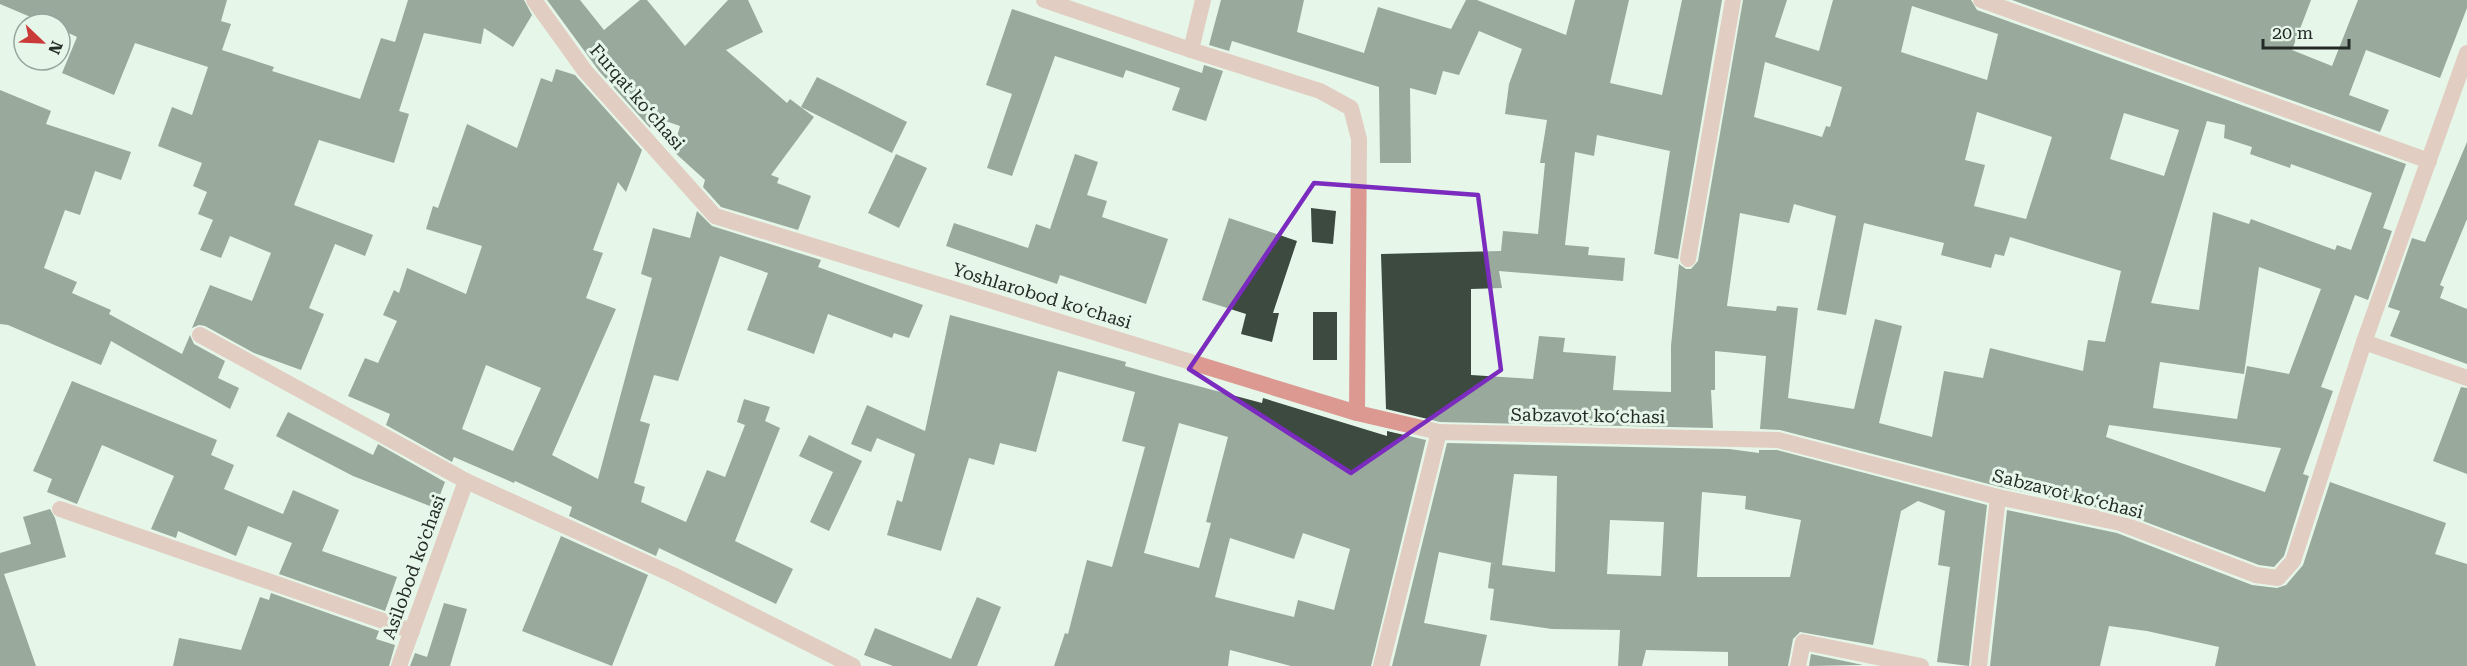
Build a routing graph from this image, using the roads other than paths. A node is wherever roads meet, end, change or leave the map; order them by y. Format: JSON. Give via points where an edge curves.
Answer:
{"nodes":[{"id":1,"x":534,"y":0,"type":"edge"},
{"id":2,"x":1044,"y":0,"type":"edge"},
{"id":3,"x":1203,"y":0,"type":"edge"},
{"id":4,"x":1733,"y":0,"type":"edge"},
{"id":5,"x":1981,"y":0,"type":"edge"},
{"id":6,"x":1191,"y":50,"type":"junction"},
{"id":7,"x":2467,"y":53,"type":"edge"},
{"id":8,"x":2429,"y":161,"type":"junction"},
{"id":9,"x":715,"y":216,"type":"joint"},
{"id":10,"x":1688,"y":260,"type":"dead end"},
{"id":11,"x":200,"y":335,"type":"dead end"},
{"id":12,"x":2364,"y":342,"type":"junction"},
{"id":13,"x":2467,"y":378,"type":"edge"},
{"id":14,"x":1357,"y":413,"type":"junction"},
{"id":15,"x":1439,"y":432,"type":"junction"},
{"id":16,"x":466,"y":482,"type":"junction"},
{"id":17,"x":1998,"y":497,"type":"junction"},
{"id":18,"x":60,"y":509,"type":"dead end"},
{"id":19,"x":412,"y":631,"type":"junction"},
{"id":20,"x":399,"y":666,"type":"edge"},
{"id":21,"x":853,"y":666,"type":"edge"},
{"id":22,"x":1381,"y":666,"type":"edge"},
{"id":23,"x":1798,"y":666,"type":"edge"},
{"id":24,"x":1921,"y":666,"type":"edge"},
{"id":25,"x":1979,"y":666,"type":"edge"}],
"edges":[{"from":1,"to":9,"type":"street","name":"Furqat koʻchasi","via":[[585,71]]},
{"from":2,"to":6,"type":"street"},
{"from":3,"to":6,"type":"street"},
{"from":4,"to":10,"type":"street"},
{"from":5,"to":8,"type":"street"},
{"from":6,"to":14,"type":"street","via":[[1320,91],[1351,108],[1359,139]]},
{"from":7,"to":8,"type":"street","name":"Sabzavot koʻchasi"},
{"from":8,"to":12,"type":"street","name":"Sabzavot koʻchasi"},
{"from":9,"to":14,"type":"street","name":"Yoshlarobod koʻchasi"},
{"from":11,"to":16,"type":"street"},
{"from":12,"to":13,"type":"street"},
{"from":12,"to":17,"type":"street","name":"Sabzavot koʻchasi","via":[[2293,561],[2278,578],[2256,575],[2120,523]]},
{"from":14,"to":15,"type":"street","name":"Yoshlarobod koʻchasi"},
{"from":15,"to":17,"type":"street","name":"Sabzavot koʻchasi","via":[[1778,440]]},
{"from":15,"to":22,"type":"street"},
{"from":16,"to":19,"type":"street","name":"Asilobod ko'chasi"},
{"from":16,"to":21,"type":"street","via":[[673,575]]},
{"from":17,"to":25,"type":"street"},
{"from":18,"to":19,"type":"street"},
{"from":19,"to":20,"type":"street","name":"Asilobod ko'chasi"},
{"from":23,"to":24,"type":"street","via":[[1803,642]]}]}
